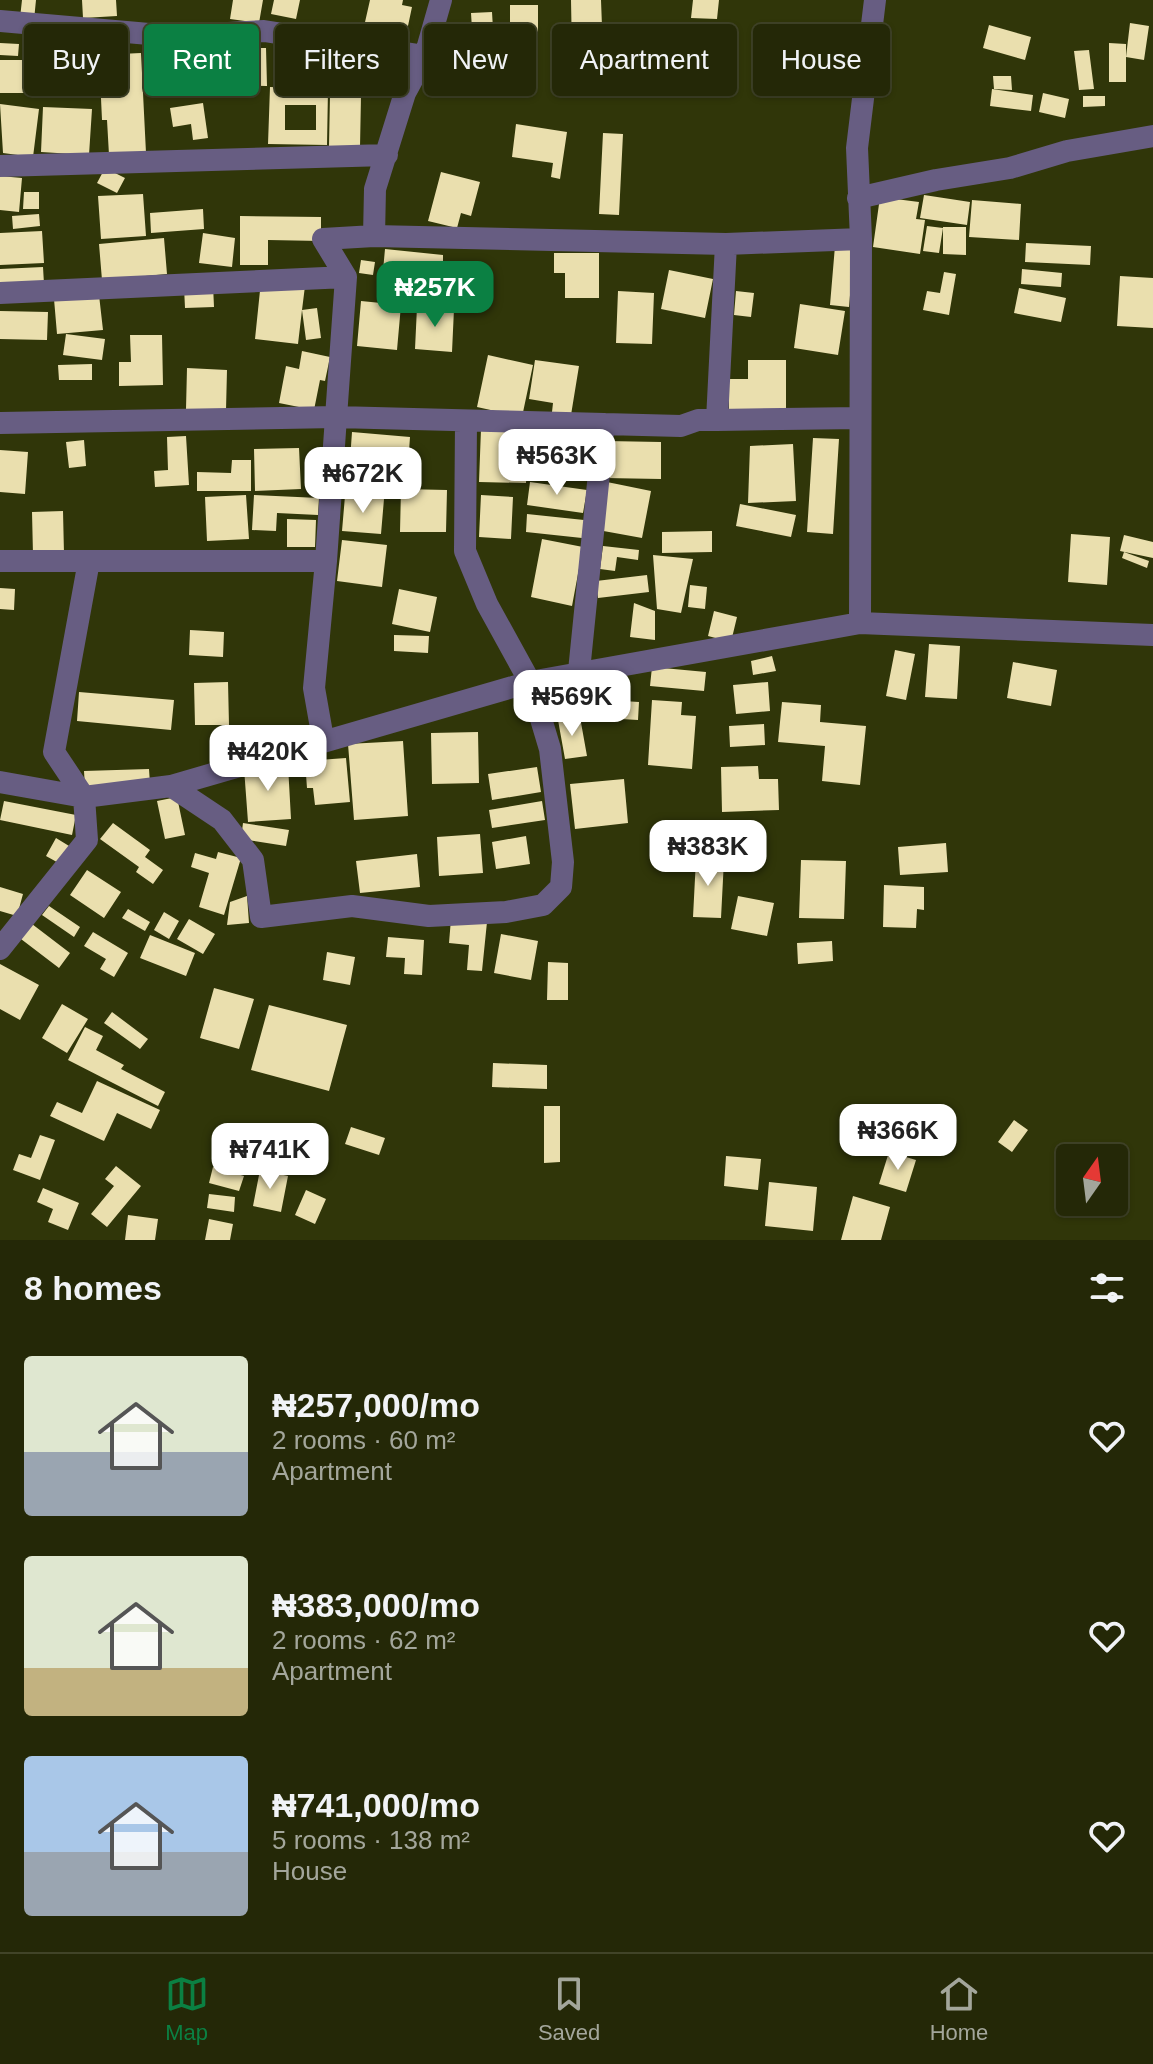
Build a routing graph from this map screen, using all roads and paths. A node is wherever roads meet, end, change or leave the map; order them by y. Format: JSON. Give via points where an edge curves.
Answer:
{"nodes":[{"id":1,"x":441,"y":0,"type":"edge"},
{"id":2,"x":875,"y":0,"type":"edge"},
{"id":3,"x":0,"y":21,"type":"edge"},
{"id":4,"x":434,"y":24,"type":"edge"},
{"id":5,"x":424,"y":56,"type":"edge"},
{"id":6,"x":424,"y":58,"type":"edge"},
{"id":7,"x":1153,"y":136,"type":"edge"},
{"id":8,"x":387,"y":155,"type":"junction"},
{"id":9,"x":0,"y":166,"type":"edge"},
{"id":10,"x":858,"y":198,"type":"junction"},
{"id":11,"x":374,"y":236,"type":"junction"},
{"id":12,"x":861,"y":239,"type":"junction"},
{"id":13,"x":726,"y":244,"type":"junction"},
{"id":14,"x":346,"y":277,"type":"junction"},
{"id":15,"x":0,"y":293,"type":"edge"},
{"id":16,"x":336,"y":417,"type":"junction"},
{"id":17,"x":860,"y":418,"type":"junction"},
{"id":18,"x":717,"y":420,"type":"junction"},
{"id":19,"x":0,"y":423,"type":"edge"},
{"id":20,"x":466,"y":423,"type":"junction"},
{"id":21,"x":604,"y":424,"type":"junction"},
{"id":22,"x":0,"y":561,"type":"edge"},
{"id":23,"x":89,"y":561,"type":"junction"},
{"id":24,"x":326,"y":561,"type":"junction"},
{"id":25,"x":860,"y":623,"type":"junction"},
{"id":26,"x":1153,"y":635,"type":"edge"},
{"id":27,"x":579,"y":671,"type":"junction"},
{"id":28,"x":530,"y":682,"type":"junction"},
{"id":29,"x":323,"y":739,"type":"junction"},
{"id":30,"x":0,"y":782,"type":"edge"},
{"id":31,"x":171,"y":786,"type":"junction"},
{"id":32,"x":84,"y":797,"type":"junction"},
{"id":33,"x":0,"y":949,"type":"edge"}],
"edges":[{"from":1,"to":4,"type":"street"},
{"from":2,"to":10,"type":"street","via":[[857,148]]},
{"from":3,"to":5,"type":"street","via":[[172,36],[264,31]]},
{"from":6,"to":8,"type":"street","via":[[405,93]]},
{"from":7,"to":10,"type":"street"},
{"from":8,"to":9,"type":"street"},
{"from":8,"to":11,"type":"street","via":[[375,189]]},
{"from":10,"to":12,"type":"street"},
{"from":11,"to":13,"type":"street"},
{"from":11,"to":14,"type":"street","via":[[323,239]]},
{"from":12,"to":13,"type":"street"},
{"from":12,"to":17,"type":"street"},
{"from":13,"to":18,"type":"street"},
{"from":14,"to":15,"type":"street"},
{"from":14,"to":16,"type":"street"},
{"from":16,"to":19,"type":"street"},
{"from":16,"to":20,"type":"street"},
{"from":16,"to":24,"type":"street"},
{"from":17,"to":18,"type":"street"},
{"from":17,"to":25,"type":"street"},
{"from":18,"to":21,"type":"street","via":[[681,426]]},
{"from":20,"to":21,"type":"street"},
{"from":20,"to":28,"type":"street","via":[[465,551]]},
{"from":21,"to":27,"type":"street"},
{"from":22,"to":23,"type":"street"},
{"from":23,"to":24,"type":"street"},
{"from":23,"to":32,"type":"street","via":[[54,752]]},
{"from":24,"to":29,"type":"street","via":[[314,688]]},
{"from":25,"to":26,"type":"street"},
{"from":25,"to":27,"type":"street"},
{"from":27,"to":28,"type":"street"},
{"from":28,"to":29,"type":"street"},
{"from":28,"to":31,"type":"street","via":[[550,749],[563,862],[561,887],[543,905],[429,916],[352,906],[261,917],[253,860],[222,820]]},
{"from":29,"to":31,"type":"street"},
{"from":30,"to":32,"type":"street"},
{"from":31,"to":32,"type":"street"},
{"from":32,"to":33,"type":"street","via":[[87,840]]}]}
